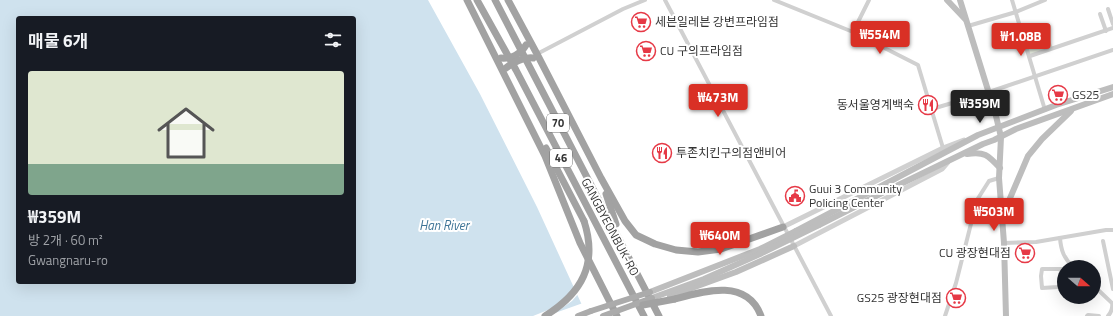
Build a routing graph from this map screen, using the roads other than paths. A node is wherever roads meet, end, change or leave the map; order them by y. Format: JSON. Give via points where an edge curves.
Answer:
{"nodes":[{"id":1,"x":462,"y":0,"type":"edge"},
{"id":2,"x":477,"y":0,"type":"edge"},
{"id":3,"x":495,"y":0,"type":"edge"},
{"id":4,"x":508,"y":0,"type":"edge"},
{"id":5,"x":645,"y":0,"type":"edge"},
{"id":6,"x":774,"y":0,"type":"edge"},
{"id":7,"x":869,"y":0,"type":"edge"},
{"id":8,"x":947,"y":0,"type":"edge"},
{"id":9,"x":960,"y":0,"type":"edge"},
{"id":10,"x":1012,"y":0,"type":"edge"},
{"id":11,"x":1045,"y":0,"type":"edge"},
{"id":12,"x":665,"y":1,"type":"edge"},
{"id":13,"x":467,"y":4,"type":"edge"},
{"id":14,"x":1108,"y":9,"type":"dead end"},
{"id":15,"x":1016,"y":12,"type":"junction"},
{"id":16,"x":1100,"y":14,"type":"dead end"},
{"id":17,"x":967,"y":23,"type":"junction"},
{"id":18,"x":1113,"y":24,"type":"edge"},
{"id":19,"x":1113,"y":28,"type":"edge"},
{"id":20,"x":1106,"y":31,"type":"junction"},
{"id":21,"x":853,"y":32,"type":"junction"},
{"id":22,"x":528,"y":37,"type":"junction"},
{"id":23,"x":1113,"y":50,"type":"edge"},
{"id":24,"x":492,"y":52,"type":"junction"},
{"id":25,"x":535,"y":56,"type":"junction"},
{"id":26,"x":1030,"y":56,"type":"junction"},
{"id":27,"x":505,"y":72,"type":"junction"},
{"id":28,"x":1036,"y":77,"type":"junction"},
{"id":29,"x":1113,"y":87,"type":"edge"},
{"id":30,"x":988,"y":92,"type":"junction"},
{"id":31,"x":1113,"y":94,"type":"edge"},
{"id":32,"x":517,"y":100,"type":"junction"},
{"id":33,"x":932,"y":109,"type":"junction"},
{"id":34,"x":1073,"y":109,"type":"junction"},
{"id":35,"x":1045,"y":110,"type":"junction"},
{"id":36,"x":999,"y":126,"type":"junction"},
{"id":37,"x":1001,"y":137,"type":"junction"},
{"id":38,"x":969,"y":139,"type":"junction"},
{"id":39,"x":943,"y":148,"type":"junction"},
{"id":40,"x":959,"y":156,"type":"junction"},
{"id":41,"x":950,"y":159,"type":"junction"},
{"id":42,"x":1000,"y":168,"type":"junction"},
{"id":43,"x":601,"y":178,"type":"junction"},
{"id":44,"x":999,"y":178,"type":"junction"},
{"id":45,"x":1001,"y":219,"type":"junction"},
{"id":46,"x":784,"y":227,"type":"junction"},
{"id":47,"x":1113,"y":230,"type":"edge"},
{"id":48,"x":1060,"y":238,"type":"junction"},
{"id":49,"x":1103,"y":241,"type":"dead end"},
{"id":50,"x":1004,"y":243,"type":"junction"},
{"id":51,"x":623,"y":245,"type":"junction"},
{"id":52,"x":794,"y":246,"type":"junction"},
{"id":53,"x":1064,"y":260,"type":"edge"},
{"id":54,"x":1065,"y":267,"type":"edge"},
{"id":55,"x":1113,"y":289,"type":"edge"},
{"id":56,"x":1101,"y":293,"type":"edge"},
{"id":57,"x":651,"y":295,"type":"junction"},
{"id":58,"x":672,"y":298,"type":"junction"},
{"id":59,"x":643,"y":306,"type":"joint"},
{"id":60,"x":624,"y":309,"type":"junction"},
{"id":61,"x":545,"y":316,"type":"edge"},
{"id":62,"x":578,"y":316,"type":"edge"},
{"id":63,"x":603,"y":316,"type":"edge"},
{"id":64,"x":617,"y":316,"type":"edge"},
{"id":65,"x":644,"y":316,"type":"edge"},
{"id":66,"x":659,"y":316,"type":"edge"},
{"id":67,"x":761,"y":316,"type":"edge"},
{"id":68,"x":831,"y":316,"type":"edge"},
{"id":69,"x":945,"y":316,"type":"edge"},
{"id":70,"x":1007,"y":316,"type":"edge"},
{"id":71,"x":1087,"y":316,"type":"edge"},
{"id":72,"x":1099,"y":316,"type":"edge"},
{"id":73,"x":1108,"y":316,"type":"edge"}],
"edges":[{"from":1,"to":13,"type":"highway"},
{"from":2,"to":65,"type":"highway","name":"GANGBYEONBUK-RO","number":"46"},
{"from":3,"to":51,"type":"highway","name":"GANGBYEONBUK-RO","number":"70"},
{"from":4,"to":22,"type":"highway"},
{"from":5,"to":25,"type":"street"},
{"from":6,"to":21,"type":"street"},
{"from":7,"to":21,"type":"street"},
{"from":8,"to":17,"type":"main road"},
{"from":9,"to":17,"type":"main road"},
{"from":10,"to":15,"type":"street"},
{"from":11,"to":15,"type":"street"},
{"from":12,"to":46,"type":"street"},
{"from":13,"to":24,"type":"highway"},
{"from":14,"to":18,"type":"street"},
{"from":15,"to":17,"type":"street"},
{"from":15,"to":26,"type":"street"},
{"from":16,"to":20,"type":"street"},
{"from":17,"to":30,"type":"main road"},
{"from":19,"to":20,"type":"street"},
{"from":20,"to":26,"type":"street"},
{"from":21,"to":33,"type":"street","via":[[918,65]]},
{"from":22,"to":24,"type":"highway","bridge":true,"via":[[523,50],[515,55],[501,58]]},
{"from":22,"to":25,"type":"highway"},
{"from":23,"to":28,"type":"street"},
{"from":24,"to":27,"type":"highway"},
{"from":25,"to":27,"type":"highway","bridge":true,"via":[[510,65]]},
{"from":25,"to":43,"type":"highway","via":[[541,62]]},
{"from":26,"to":28,"type":"street"},
{"from":27,"to":32,"type":"highway"},
{"from":28,"to":30,"type":"street"},
{"from":28,"to":35,"type":"street"},
{"from":29,"to":35,"type":"main road"},
{"from":30,"to":33,"type":"street"},
{"from":30,"to":36,"type":"main road"},
{"from":31,"to":34,"type":"main road"},
{"from":32,"to":61,"type":"highway","bridge":true,"via":[[584,221],[588,236],[586,271],[581,282],[571,297]]},
{"from":32,"to":64,"type":"highway","via":[[545,156],[580,243]]},
{"from":33,"to":39,"type":"street"},
{"from":34,"to":37,"type":"main road"},
{"from":34,"to":45,"type":"main road","via":[[1028,156]]},
{"from":35,"to":36,"type":"main road"},
{"from":36,"to":37,"type":"main road"},
{"from":36,"to":38,"type":"main road"},
{"from":37,"to":40,"type":"main road"},
{"from":37,"to":42,"type":"main road"},
{"from":38,"to":39,"type":"street"},
{"from":38,"to":57,"type":"main road","bridge":true,"via":[[760,249]]},
{"from":39,"to":46,"type":"street"},
{"from":40,"to":41,"type":"main road"},
{"from":40,"to":42,"type":"main road","via":[[977,152],[985,154]]},
{"from":41,"to":52,"type":"street","via":[[942,169]]},
{"from":41,"to":57,"type":"main road","bridge":true,"via":[[760,254],[704,279]]},
{"from":42,"to":44,"type":"main road"},
{"from":43,"to":46,"type":"highway","via":[[625,221],[636,235],[676,250],[698,252],[721,249]]},
{"from":43,"to":51,"type":"highway"},
{"from":44,"to":45,"type":"main road"},
{"from":44,"to":69,"type":"street","via":[[990,180],[977,200]]},
{"from":45,"to":50,"type":"main road"},
{"from":46,"to":52,"type":"street"},
{"from":47,"to":48,"type":"street"},
{"from":48,"to":50,"type":"street"},
{"from":48,"to":53,"type":"street"},
{"from":49,"to":55,"type":"street"},
{"from":50,"to":70,"type":"main road"},
{"from":51,"to":66,"type":"highway","name":"GANGBYEONBUK-RO","number":"70"},
{"from":52,"to":58,"type":"main road"},
{"from":52,"to":68,"type":"street"},
{"from":54,"to":54,"type":"street","via":[[1042,269],[1042,288],[1058,288]]},
{"from":56,"to":73,"type":"street","via":[[1112,303]]},
{"from":57,"to":60,"type":"main road","bridge":true},
{"from":57,"to":62,"type":"main road","bridge":true},
{"from":58,"to":59,"type":"highway","bridge":true},
{"from":58,"to":67,"type":"highway","via":[[723,289],[749,298]]},
{"from":59,"to":60,"type":"main road","bridge":true},
{"from":60,"to":63,"type":"main road","bridge":true},
{"from":71,"to":72,"type":"street"}]}
